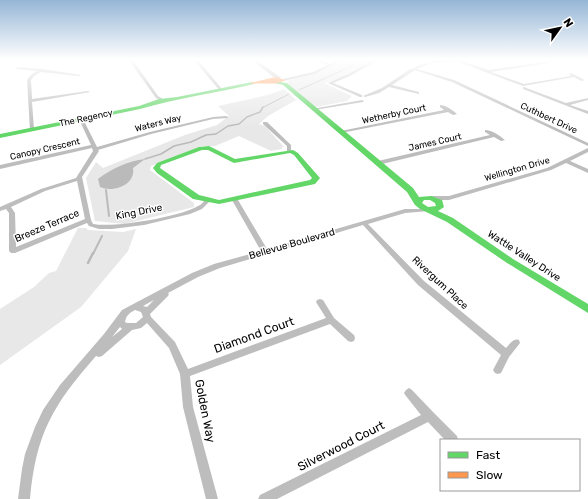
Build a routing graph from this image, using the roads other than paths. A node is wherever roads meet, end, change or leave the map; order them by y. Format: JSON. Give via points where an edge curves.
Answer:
{"nodes":[{"id":1,"x":29,"y":82,"type":"edge"},
{"id":2,"x":146,"y":82,"type":"edge"},
{"id":3,"x":215,"y":82,"type":"edge"},
{"id":4,"x":261,"y":82,"type":"edge"},
{"id":5,"x":281,"y":82,"type":"edge"},
{"id":6,"x":332,"y":82,"type":"edge"},
{"id":7,"x":395,"y":82,"type":"edge"},
{"id":8,"x":456,"y":82,"type":"edge"},
{"id":9,"x":513,"y":82,"type":"edge"},
{"id":10,"x":515,"y":82,"type":"edge"},
{"id":11,"x":541,"y":82,"type":"edge"},
{"id":12,"x":390,"y":86,"type":"junction"},
{"id":13,"x":526,"y":86,"type":"junction"},
{"id":14,"x":221,"y":90,"type":"junction"},
{"id":15,"x":88,"y":92,"type":"dead end"},
{"id":16,"x":418,"y":93,"type":"dead end"},
{"id":17,"x":362,"y":98,"type":"junction"},
{"id":18,"x":588,"y":100,"type":"edge"},
{"id":19,"x":30,"y":101,"type":"junction"},
{"id":20,"x":160,"y":102,"type":"junction"},
{"id":21,"x":566,"y":104,"type":"junction"},
{"id":22,"x":441,"y":106,"type":"dead end"},
{"id":23,"x":314,"y":109,"type":"junction"},
{"id":24,"x":449,"y":110,"type":"junction"},
{"id":25,"x":588,"y":113,"type":"edge"},
{"id":26,"x":455,"y":114,"type":"dead end"},
{"id":27,"x":226,"y":117,"type":"dead end"},
{"id":28,"x":213,"y":118,"type":"junction"},
{"id":29,"x":81,"y":119,"type":"junction"},
{"id":30,"x":219,"y":121,"type":"dead end"},
{"id":31,"x":265,"y":123,"type":"dead end"},
{"id":32,"x":32,"y":129,"type":"junction"},
{"id":33,"x":487,"y":131,"type":"dead end"},
{"id":34,"x":341,"y":132,"type":"junction"},
{"id":35,"x":1,"y":135,"type":"edge"},
{"id":36,"x":495,"y":136,"type":"junction"},
{"id":37,"x":504,"y":140,"type":"dead end"},
{"id":38,"x":588,"y":145,"type":"edge"},
{"id":39,"x":94,"y":147,"type":"junction"},
{"id":40,"x":588,"y":150,"type":"edge"},
{"id":41,"x":289,"y":151,"type":"junction"},
{"id":42,"x":566,"y":161,"type":"junction"},
{"id":43,"x":378,"y":163,"type":"junction"},
{"id":44,"x":0,"y":167,"type":"edge"},
{"id":45,"x":588,"y":171,"type":"edge"},
{"id":46,"x":79,"y":181,"type":"junction"},
{"id":47,"x":410,"y":190,"type":"junction"},
{"id":48,"x":430,"y":198,"type":"junction"},
{"id":49,"x":449,"y":198,"type":"junction"},
{"id":50,"x":236,"y":200,"type":"junction"},
{"id":51,"x":206,"y":201,"type":"junction"},
{"id":52,"x":418,"y":202,"type":"junction"},
{"id":53,"x":7,"y":206,"type":"junction"},
{"id":54,"x":440,"y":206,"type":"junction"},
{"id":55,"x":0,"y":209,"type":"edge"},
{"id":56,"x":428,"y":210,"type":"junction"},
{"id":57,"x":405,"y":211,"type":"junction"},
{"id":58,"x":88,"y":220,"type":"junction"},
{"id":59,"x":450,"y":220,"type":"junction"},
{"id":60,"x":364,"y":223,"type":"junction"},
{"id":61,"x":265,"y":252,"type":"junction"},
{"id":62,"x":182,"y":282,"type":"junction"},
{"id":63,"x":320,"y":302,"type":"dead end"},
{"id":64,"x":132,"y":308,"type":"junction"},
{"id":65,"x":588,"y":309,"type":"edge"},
{"id":66,"x":147,"y":315,"type":"junction"},
{"id":67,"x":121,"y":319,"type":"junction"},
{"id":68,"x":331,"y":320,"type":"junction"},
{"id":69,"x":133,"y":327,"type":"junction"},
{"id":70,"x":161,"y":334,"type":"junction"},
{"id":71,"x":350,"y":338,"type":"dead end"},
{"id":72,"x":516,"y":343,"type":"dead end"},
{"id":73,"x":506,"y":354,"type":"junction"},
{"id":74,"x":498,"y":370,"type":"dead end"},
{"id":75,"x":184,"y":374,"type":"junction"},
{"id":76,"x":72,"y":377,"type":"junction"},
{"id":77,"x":409,"y":393,"type":"dead end"},
{"id":78,"x":429,"y":416,"type":"junction"},
{"id":79,"x":452,"y":439,"type":"edge"},
{"id":80,"x":24,"y":499,"type":"edge"},
{"id":81,"x":212,"y":499,"type":"edge"},
{"id":82,"x":264,"y":499,"type":"edge"}],
"edges":[{"from":1,"to":19,"type":"street"},
{"from":2,"to":20,"type":"street"},
{"from":3,"to":14,"type":"street"},
{"from":4,"to":14,"type":"street","name":"The Regency"},
{"from":5,"to":23,"type":"street"},
{"from":6,"to":17,"type":"street"},
{"from":7,"to":12,"type":"street"},
{"from":8,"to":38,"type":"street","name":"Cuthbert Drive"},
{"from":9,"to":13,"type":"street","via":[[518,86]]},
{"from":10,"to":13,"type":"street"},
{"from":11,"to":13,"type":"street"},
{"from":12,"to":16,"type":"street"},
{"from":12,"to":17,"type":"street"},
{"from":13,"to":21,"type":"street"},
{"from":14,"to":20,"type":"street","name":"The Regency"},
{"from":15,"to":19,"type":"street"},
{"from":17,"to":23,"type":"street"},
{"from":18,"to":21,"type":"street"},
{"from":19,"to":32,"type":"street"},
{"from":20,"to":29,"type":"street","name":"The Regency"},
{"from":21,"to":25,"type":"street"},
{"from":22,"to":24,"type":"street","name":"Wetherby Court"},
{"from":23,"to":34,"type":"street"},
{"from":24,"to":26,"type":"street","name":"Wetherby Court"},
{"from":24,"to":34,"type":"street","name":"Wetherby Court"},
{"from":27,"to":28,"type":"street","name":"Waters Way"},
{"from":28,"to":30,"type":"street"},
{"from":28,"to":39,"type":"street","name":"Waters Way"},
{"from":29,"to":32,"type":"street","name":"The Regency"},
{"from":29,"to":39,"type":"street"},
{"from":31,"to":41,"type":"street","via":[[289,146]]},
{"from":32,"to":35,"type":"street","name":"The Regency"},
{"from":33,"to":36,"type":"street"},
{"from":34,"to":43,"type":"street"},
{"from":36,"to":37,"type":"street"},
{"from":36,"to":43,"type":"street","name":"James Court"},
{"from":39,"to":44,"type":"street","name":"Canopy Crescent"},
{"from":39,"to":46,"type":"street","via":[[95,153],[81,173]]},
{"from":40,"to":42,"type":"street","name":"Wellington Drive"},
{"from":41,"to":50,"type":"street","via":[[296,154],[316,177],[315,180]]},
{"from":41,"to":51,"type":"street","via":[[234,162],[209,148],[200,148],[157,167],[159,172]]},
{"from":42,"to":45,"type":"street"},
{"from":42,"to":49,"type":"street","name":"Wellington Drive","via":[[549,169]]},
{"from":43,"to":47,"type":"street"},
{"from":46,"to":53,"type":"street","via":[[35,193]]},
{"from":46,"to":58,"type":"street"},
{"from":47,"to":48,"type":"street"},
{"from":47,"to":52,"type":"street"},
{"from":48,"to":49,"type":"street","name":"Wellington Drive"},
{"from":48,"to":52,"type":"street"},
{"from":48,"to":54,"type":"street","name":"Wattle Valley Drive","via":[[439,202]]},
{"from":49,"to":54,"type":"street","name":"Wellington Drive"},
{"from":50,"to":51,"type":"street"},
{"from":50,"to":61,"type":"street"},
{"from":51,"to":58,"type":"street","name":"King Drive","via":[[196,210],[123,227],[94,226]]},
{"from":52,"to":56,"type":"street","name":"Wattle Valley Drive","via":[[420,207]]},
{"from":52,"to":57,"type":"street","name":"Bellevue Boulevard"},
{"from":53,"to":55,"type":"street"},
{"from":53,"to":58,"type":"street","name":"Breeze Terrace","via":[[12,213],[13,251]]},
{"from":54,"to":56,"type":"street"},
{"from":54,"to":59,"type":"street","name":"Wattle Valley Drive"},
{"from":56,"to":57,"type":"street","name":"Bellevue Boulevard"},
{"from":56,"to":59,"type":"street","name":"Wattle Valley Drive"},
{"from":57,"to":60,"type":"street","name":"Bellevue Boulevard"},
{"from":59,"to":65,"type":"street","name":"Wattle Valley Drive"},
{"from":60,"to":61,"type":"street","name":"Bellevue Boulevard"},
{"from":60,"to":73,"type":"street","name":"Rivergum Place","via":[[430,291]]},
{"from":61,"to":62,"type":"street","name":"Bellevue Boulevard","via":[[211,268]]},
{"from":62,"to":64,"type":"street","name":"Bellevue Boulevard"},
{"from":62,"to":66,"type":"street","name":"Bellevue Boulevard","via":[[161,297]]},
{"from":63,"to":68,"type":"street"},
{"from":64,"to":66,"type":"street","via":[[142,308]]},
{"from":64,"to":67,"type":"street","name":"Bellevue Boulevard","via":[[124,313]]},
{"from":66,"to":69,"type":"street","name":"Bellevue Boulevard"},
{"from":66,"to":70,"type":"street","name":"Golden Way"},
{"from":67,"to":69,"type":"street","via":[[122,325]]},
{"from":67,"to":76,"type":"street"},
{"from":68,"to":71,"type":"street"},
{"from":68,"to":75,"type":"street","name":"Diamond Court"},
{"from":69,"to":70,"type":"street"},
{"from":69,"to":76,"type":"street"},
{"from":70,"to":75,"type":"street","name":"Golden Way","via":[[176,352]]},
{"from":72,"to":73,"type":"street"},
{"from":73,"to":74,"type":"street"},
{"from":75,"to":81,"type":"street","name":"Golden Way","via":[[188,406]]},
{"from":76,"to":80,"type":"street","via":[[53,401],[37,431],[26,472]]},
{"from":77,"to":78,"type":"street"},
{"from":78,"to":79,"type":"street"},
{"from":78,"to":82,"type":"street","name":"Silverwood Court"}]}
